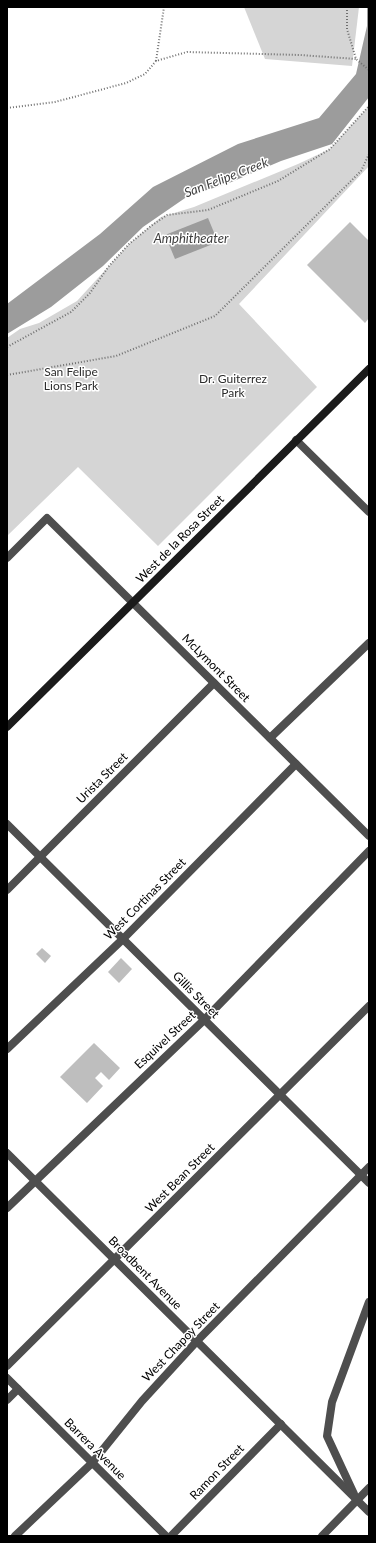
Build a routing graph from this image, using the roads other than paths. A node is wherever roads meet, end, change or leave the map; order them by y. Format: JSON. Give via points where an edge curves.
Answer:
{"nodes":[{"id":1,"x":369,"y":369,"type":"edge"},
{"id":2,"x":296,"y":440,"type":"junction"},
{"id":3,"x":369,"y":512,"type":"edge"},
{"id":4,"x":7,"y":558,"type":"edge"},
{"id":5,"x":133,"y":603,"type":"junction"},
{"id":6,"x":369,"y":643,"type":"edge"},
{"id":7,"x":214,"y":682,"type":"junction"},
{"id":8,"x":7,"y":727,"type":"edge"},
{"id":9,"x":270,"y":738,"type":"junction"},
{"id":10,"x":296,"y":764,"type":"junction"},
{"id":11,"x":7,"y":824,"type":"edge"},
{"id":12,"x":369,"y":836,"type":"edge"},
{"id":13,"x":369,"y":851,"type":"edge"},
{"id":14,"x":40,"y":857,"type":"junction"},
{"id":15,"x":7,"y":890,"type":"edge"},
{"id":16,"x":123,"y":939,"type":"junction"},
{"id":17,"x":369,"y":1006,"type":"edge"},
{"id":18,"x":204,"y":1020,"type":"junction"},
{"id":19,"x":7,"y":1049,"type":"edge"},
{"id":20,"x":281,"y":1095,"type":"junction"},
{"id":21,"x":7,"y":1153,"type":"edge"},
{"id":22,"x":369,"y":1167,"type":"edge"},
{"id":23,"x":361,"y":1175,"type":"junction"},
{"id":24,"x":35,"y":1180,"type":"junction"},
{"id":25,"x":369,"y":1183,"type":"edge"},
{"id":26,"x":7,"y":1208,"type":"edge"},
{"id":27,"x":115,"y":1260,"type":"junction"},
{"id":28,"x":369,"y":1302,"type":"edge"},
{"id":29,"x":197,"y":1341,"type":"junction"},
{"id":30,"x":7,"y":1366,"type":"edge"},
{"id":31,"x":7,"y":1378,"type":"edge"},
{"id":32,"x":18,"y":1389,"type":"junction"},
{"id":33,"x":7,"y":1400,"type":"edge"},
{"id":34,"x":281,"y":1424,"type":"junction"},
{"id":35,"x":92,"y":1463,"type":"junction"},
{"id":36,"x":369,"y":1488,"type":"edge"},
{"id":37,"x":357,"y":1500,"type":"junction"},
{"id":38,"x":369,"y":1512,"type":"edge"},
{"id":39,"x":15,"y":1536,"type":"edge"},
{"id":40,"x":166,"y":1536,"type":"edge"},
{"id":41,"x":171,"y":1536,"type":"edge"},
{"id":42,"x":322,"y":1536,"type":"edge"}],
"edges":[{"from":1,"to":2,"type":"street","name":"West de la Rosa Street"},
{"from":2,"to":3,"type":"street"},
{"from":2,"to":5,"type":"street","name":"West de la Rosa Street"},
{"from":4,"to":5,"type":"street","name":"McLymont Street","via":[[47,518]]},
{"from":5,"to":7,"type":"street","name":"McLymont Street"},
{"from":5,"to":8,"type":"street","name":"West de la Rosa Street"},
{"from":6,"to":9,"type":"street"},
{"from":7,"to":9,"type":"street","name":"McLymont Street"},
{"from":7,"to":14,"type":"street","name":"Urista Street"},
{"from":9,"to":10,"type":"street","name":"McLymont Street"},
{"from":10,"to":12,"type":"street","name":"McLymont Street"},
{"from":10,"to":16,"type":"street","name":"West Cortinas Street"},
{"from":11,"to":14,"type":"street","name":"Gillis Street"},
{"from":13,"to":18,"type":"street","name":"Esquivel Street"},
{"from":14,"to":15,"type":"street","name":"Urista Street"},
{"from":14,"to":16,"type":"street","name":"Gillis Street"},
{"from":16,"to":18,"type":"street","name":"Gillis Street"},
{"from":16,"to":19,"type":"street","name":"West Cortinas Street"},
{"from":17,"to":20,"type":"street","name":"West Bean Street"},
{"from":18,"to":20,"type":"street","name":"Gillis Street"},
{"from":18,"to":24,"type":"street","name":"Esquivel Street"},
{"from":20,"to":23,"type":"street","name":"Gillis Street"},
{"from":20,"to":27,"type":"street","name":"West Bean Street"},
{"from":21,"to":24,"type":"street","name":"Broadbent Avenue"},
{"from":22,"to":23,"type":"street","name":"West Chapoy Street"},
{"from":23,"to":25,"type":"street","name":"Gillis Street"},
{"from":23,"to":29,"type":"street","name":"West Chapoy Street"},
{"from":24,"to":26,"type":"street","name":"Esquivel Street"},
{"from":24,"to":27,"type":"street","name":"Broadbent Avenue"},
{"from":27,"to":29,"type":"street","name":"Broadbent Avenue"},
{"from":27,"to":30,"type":"street","name":"West Bean Street"},
{"from":28,"to":37,"type":"street","via":[[332,1402],[327,1436]]},
{"from":29,"to":34,"type":"street","name":"Broadbent Avenue"},
{"from":29,"to":35,"type":"street","name":"West Chapoy Street","via":[[142,1401]]},
{"from":31,"to":32,"type":"street","name":"Barrera Avenue"},
{"from":32,"to":33,"type":"street"},
{"from":32,"to":35,"type":"street","name":"Barrera Avenue"},
{"from":34,"to":37,"type":"street","name":"Broadbent Avenue"},
{"from":34,"to":41,"type":"street","name":"Ramon Street"},
{"from":35,"to":39,"type":"street","name":"West Chapoy Street"},
{"from":35,"to":40,"type":"street","name":"Barrera Avenue"},
{"from":36,"to":37,"type":"street"},
{"from":37,"to":38,"type":"street","name":"Broadbent Avenue"},
{"from":37,"to":42,"type":"street"}]}
